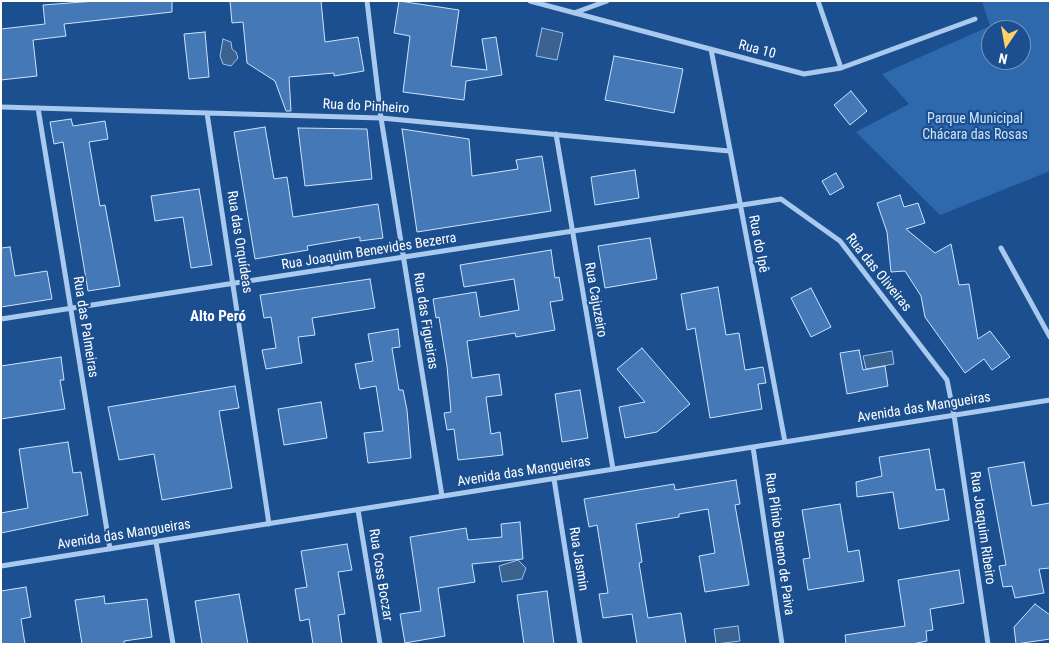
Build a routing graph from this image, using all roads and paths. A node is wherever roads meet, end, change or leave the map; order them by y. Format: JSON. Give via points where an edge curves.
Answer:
{"nodes":[{"id":1,"x":367,"y":1,"type":"edge"},
{"id":2,"x":530,"y":1,"type":"edge"},
{"id":3,"x":607,"y":1,"type":"edge"},
{"id":4,"x":818,"y":1,"type":"edge"},
{"id":5,"x":574,"y":13,"type":"junction"},
{"id":6,"x":975,"y":19,"type":"dead end"},
{"id":7,"x":711,"y":49,"type":"junction"},
{"id":8,"x":841,"y":68,"type":"junction"},
{"id":9,"x":1,"y":107,"type":"edge"},
{"id":10,"x":38,"y":108,"type":"junction"},
{"id":11,"x":207,"y":113,"type":"junction"},
{"id":12,"x":382,"y":118,"type":"junction"},
{"id":13,"x":556,"y":134,"type":"junction"},
{"id":14,"x":729,"y":151,"type":"junction"},
{"id":15,"x":740,"y":206,"type":"junction"},
{"id":16,"x":572,"y":232,"type":"junction"},
{"id":17,"x":1001,"y":248,"type":"dead end"},
{"id":18,"x":403,"y":258,"type":"junction"},
{"id":19,"x":234,"y":284,"type":"junction"},
{"id":20,"x":70,"y":309,"type":"junction"},
{"id":21,"x":1,"y":319,"type":"edge"},
{"id":22,"x":1050,"y":337,"type":"edge"},
{"id":23,"x":1050,"y":400,"type":"edge"},
{"id":24,"x":954,"y":415,"type":"junction"},
{"id":25,"x":785,"y":442,"type":"junction"},
{"id":26,"x":753,"y":447,"type":"junction"},
{"id":27,"x":613,"y":469,"type":"junction"},
{"id":28,"x":554,"y":478,"type":"junction"},
{"id":29,"x":442,"y":496,"type":"junction"},
{"id":30,"x":358,"y":510,"type":"junction"},
{"id":31,"x":269,"y":524,"type":"junction"},
{"id":32,"x":156,"y":542,"type":"junction"},
{"id":33,"x":110,"y":549,"type":"junction"},
{"id":34,"x":1,"y":566,"type":"edge"},
{"id":35,"x":173,"y":644,"type":"edge"},
{"id":36,"x":380,"y":644,"type":"edge"},
{"id":37,"x":580,"y":644,"type":"edge"},
{"id":38,"x":782,"y":644,"type":"edge"},
{"id":39,"x":988,"y":644,"type":"edge"}],
"edges":[{"from":1,"to":12,"type":"street","name":"Rua das Figueiras"},
{"from":2,"to":5,"type":"street","name":"Rua 10"},
{"from":3,"to":5,"type":"street"},
{"from":4,"to":8,"type":"street"},
{"from":5,"to":7,"type":"street","name":"Rua 10"},
{"from":6,"to":8,"type":"street","name":"Rua 10"},
{"from":7,"to":8,"type":"street","name":"Rua 10","via":[[804,74]]},
{"from":7,"to":14,"type":"street","name":"Rua do Ipê"},
{"from":9,"to":10,"type":"street","name":"Rua do Pinheiro"},
{"from":10,"to":11,"type":"street","name":"Rua do Pinheiro"},
{"from":10,"to":20,"type":"street","name":"Rua das Palmeiras"},
{"from":11,"to":12,"type":"street","name":"Rua do Pinheiro"},
{"from":11,"to":19,"type":"street","name":"Rua das Orquídeas"},
{"from":12,"to":13,"type":"street","name":"Rua do Pinheiro"},
{"from":12,"to":18,"type":"street","name":"Rua das Figueiras"},
{"from":13,"to":14,"type":"street","name":"Rua do Pinheiro"},
{"from":13,"to":16,"type":"street","name":"Rua Cajuzeiro"},
{"from":14,"to":15,"type":"street","name":"Rua do Ipê"},
{"from":15,"to":16,"type":"street","name":"Rua Joaquim Benevides Bezerra"},
{"from":15,"to":24,"type":"street","name":"Rua das Oliveiras","via":[[780,199],[840,241],[947,380]]},
{"from":15,"to":25,"type":"street","name":"Rua do Ipê"},
{"from":16,"to":18,"type":"street","name":"Rua Joaquim Benevides Bezerra"},
{"from":16,"to":27,"type":"street","name":"Rua Cajuzeiro"},
{"from":17,"to":22,"type":"street"},
{"from":18,"to":19,"type":"street","name":"Rua Joaquim Benevides Bezerra"},
{"from":18,"to":29,"type":"street","name":"Rua das Figueiras"},
{"from":19,"to":20,"type":"street","name":"Rua Joaquim Benevides Bezerra"},
{"from":19,"to":31,"type":"street","name":"Rua das Orquídeas"},
{"from":20,"to":21,"type":"street","name":"Rua Joaquim Benevides Bezerra"},
{"from":20,"to":33,"type":"street","name":"Rua das Palmeiras"},
{"from":23,"to":24,"type":"street","name":"Avenida das Mangueiras"},
{"from":24,"to":25,"type":"street","name":"Avenida das Mangueiras"},
{"from":24,"to":39,"type":"street","name":"Rua Joaquim Ribeiro"},
{"from":25,"to":26,"type":"street","name":"Avenida das Mangueiras"},
{"from":26,"to":27,"type":"street","name":"Avenida das Mangueiras"},
{"from":26,"to":38,"type":"street","name":"Rua Plínio Bueno de Paiva"},
{"from":27,"to":28,"type":"street","name":"Avenida das Mangueiras"},
{"from":28,"to":29,"type":"street","name":"Avenida das Mangueiras"},
{"from":28,"to":37,"type":"street","name":"Rua Jasmin"},
{"from":29,"to":30,"type":"street","name":"Avenida das Mangueiras"},
{"from":30,"to":31,"type":"street","name":"Avenida das Mangueiras"},
{"from":30,"to":36,"type":"street","name":"Rua Coss Boczar"},
{"from":31,"to":32,"type":"street","name":"Avenida das Mangueiras"},
{"from":32,"to":33,"type":"street","name":"Avenida das Mangueiras"},
{"from":32,"to":35,"type":"street"},
{"from":33,"to":34,"type":"street","name":"Avenida das Mangueiras"}]}
